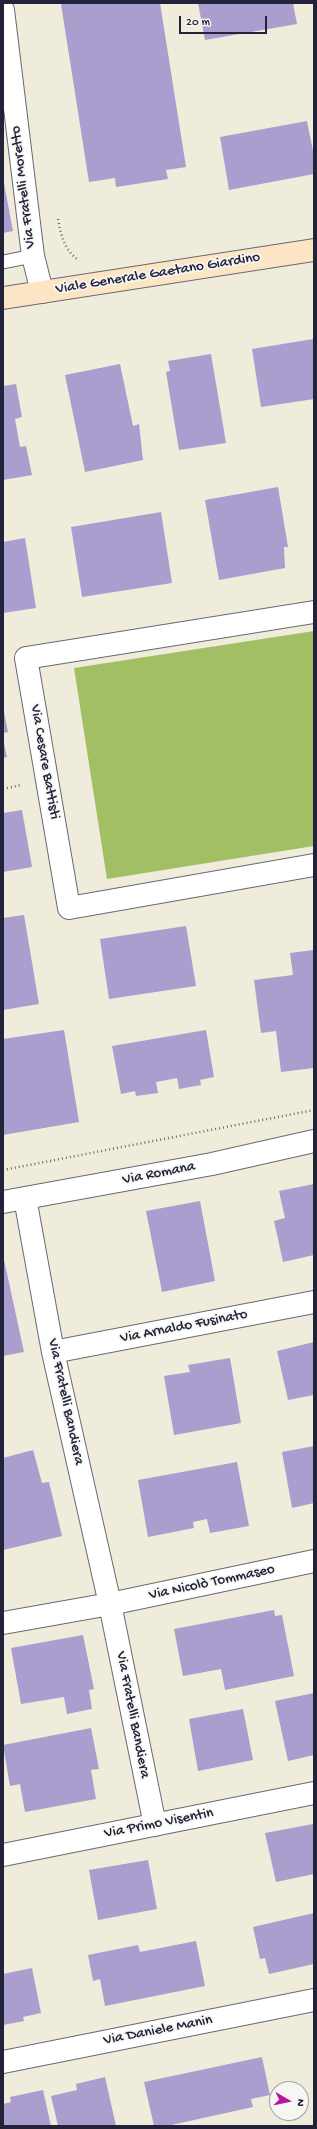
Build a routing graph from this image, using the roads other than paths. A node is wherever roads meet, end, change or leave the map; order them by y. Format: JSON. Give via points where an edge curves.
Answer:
{"nodes":[{"id":1,"x":3,"y":10,"type":"edge"},
{"id":2,"x":314,"y":250,"type":"edge"},
{"id":3,"x":33,"y":256,"type":"junction"},
{"id":4,"x":3,"y":262,"type":"edge"},
{"id":5,"x":42,"y":292,"type":"junction"},
{"id":6,"x":3,"y":298,"type":"edge"},
{"id":7,"x":314,"y":612,"type":"edge"},
{"id":8,"x":314,"y":865,"type":"edge"},
{"id":9,"x":314,"y":1141,"type":"edge"},
{"id":10,"x":26,"y":1198,"type":"junction"},
{"id":11,"x":3,"y":1202,"type":"edge"},
{"id":12,"x":314,"y":1302,"type":"edge"},
{"id":13,"x":54,"y":1352,"type":"junction"},
{"id":14,"x":314,"y":1561,"type":"edge"},
{"id":15,"x":110,"y":1604,"type":"junction"},
{"id":16,"x":3,"y":1623,"type":"edge"},
{"id":17,"x":314,"y":1793,"type":"edge"},
{"id":18,"x":154,"y":1825,"type":"junction"},
{"id":19,"x":3,"y":1855,"type":"edge"},
{"id":20,"x":314,"y":2000,"type":"edge"},
{"id":21,"x":3,"y":2062,"type":"edge"}],
"edges":[{"from":1,"to":3,"type":"street","name":"Via Fratelli Moretto"},
{"from":2,"to":5,"type":"main road","name":"Viale Generale Gaetano Giardino"},
{"from":3,"to":4,"type":"lane"},
{"from":3,"to":5,"type":"street","name":"Via Fratelli Moretto"},
{"from":5,"to":6,"type":"main road","name":"Viale Generale Gaetano Giardino"},
{"from":7,"to":8,"type":"street","name":"Via Cesare Battisti","via":[[26,658],[69,908]]},
{"from":9,"to":10,"type":"street","name":"Via Romana","via":[[212,1164]]},
{"from":10,"to":11,"type":"street","name":"Via Romana"},
{"from":10,"to":13,"type":"street","name":"Via Fratelli Bandiera"},
{"from":12,"to":13,"type":"street","name":"Via Arnaldo Fusinato"},
{"from":13,"to":15,"type":"street","name":"Via Fratelli Bandiera"},
{"from":14,"to":15,"type":"street","name":"Via Nicolò Tommaseo"},
{"from":15,"to":16,"type":"street"},
{"from":15,"to":18,"type":"street","name":"Via Fratelli Bandiera"},
{"from":17,"to":18,"type":"street","name":"Via Primo Visentin"},
{"from":18,"to":19,"type":"street","name":"Via Primo Visentin"},
{"from":20,"to":21,"type":"street","name":"Via Daniele Manin"}]}
